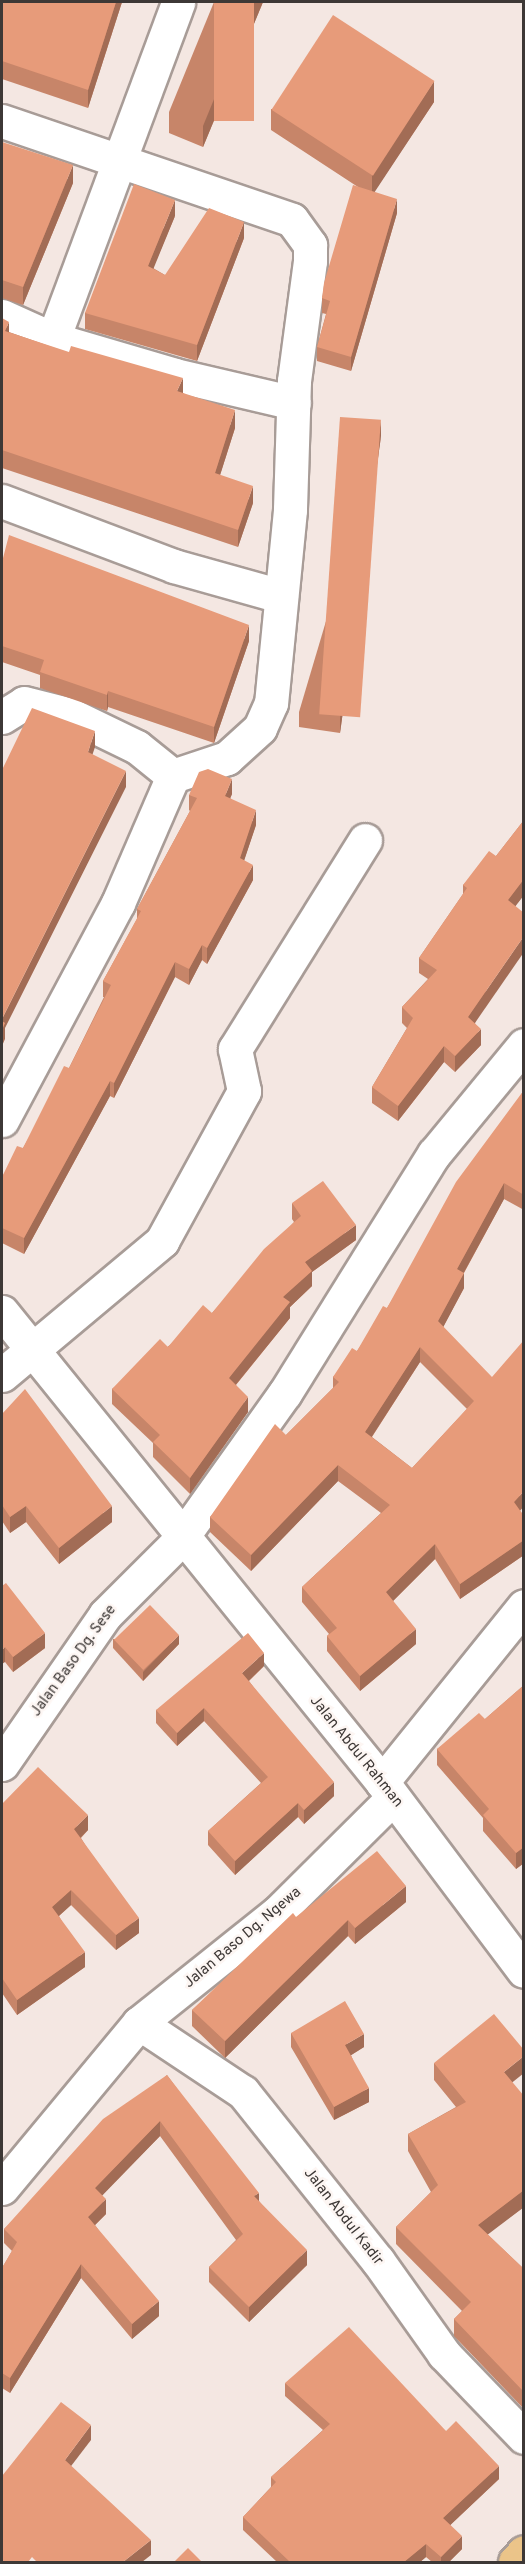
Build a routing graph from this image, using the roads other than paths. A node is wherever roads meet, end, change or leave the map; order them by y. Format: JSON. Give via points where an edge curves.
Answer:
{"nodes":[{"id":1,"x":178,"y":2,"type":"edge"},
{"id":2,"x":2,"y":121,"type":"edge"},
{"id":3,"x":118,"y":162,"type":"junction"},
{"id":4,"x":2,"y":316,"type":"edge"},
{"id":5,"x":53,"y":339,"type":"junction"},
{"id":6,"x":294,"y":403,"type":"junction"},
{"id":7,"x":2,"y":501,"type":"edge"},
{"id":8,"x":281,"y":596,"type":"junction"},
{"id":9,"x":2,"y":717,"type":"edge"},
{"id":10,"x":173,"y":776,"type":"junction"},
{"id":11,"x":365,"y":840,"type":"dead end"},
{"id":12,"x":524,"y":1045,"type":"edge"},
{"id":13,"x":2,"y":1120,"type":"edge"},
{"id":14,"x":2,"y":1312,"type":"edge"},
{"id":15,"x":32,"y":1350,"type":"junction"},
{"id":16,"x":2,"y":1375,"type":"edge"},
{"id":17,"x":180,"y":1540,"type":"junction"},
{"id":18,"x":524,"y":1606,"type":"edge"},
{"id":19,"x":2,"y":1764,"type":"edge"},
{"id":20,"x":388,"y":1790,"type":"junction"},
{"id":21,"x":524,"y":1971,"type":"edge"},
{"id":22,"x":139,"y":2023,"type":"junction"},
{"id":23,"x":2,"y":2188,"type":"edge"},
{"id":24,"x":524,"y":2437,"type":"edge"},
{"id":25,"x":524,"y":2552,"type":"edge"},
{"id":26,"x":514,"y":2562,"type":"edge"}],
"edges":[{"from":1,"to":3,"type":"street"},
{"from":2,"to":3,"type":"street"},
{"from":3,"to":5,"type":"street"},
{"from":3,"to":6,"type":"street","via":[[292,220],[301,231],[310,245],[310,261]]},
{"from":4,"to":5,"type":"street"},
{"from":5,"to":6,"type":"street"},
{"from":6,"to":8,"type":"street"},
{"from":7,"to":8,"type":"street","via":[[174,566]]},
{"from":8,"to":10,"type":"street","via":[[271,703],[260,728],[227,758]]},
{"from":9,"to":10,"type":"street","via":[[24,703],[71,715],[136,747]]},
{"from":10,"to":13,"type":"street","via":[[118,903]]},
{"from":11,"to":15,"type":"street","via":[[235,1049],[244,1091],[162,1241]]},
{"from":12,"to":17,"type":"street","name":"Jalan Baso Dg. Sese","via":[[434,1154],[285,1393]]},
{"from":14,"to":15,"type":"street","name":"Jalan Abdul Rahman"},
{"from":15,"to":16,"type":"street"},
{"from":15,"to":17,"type":"street","name":"Jalan Abdul Rahman"},
{"from":17,"to":19,"type":"street","name":"Jalan Baso Dg. Sese","via":[[105,1615]]},
{"from":17,"to":20,"type":"street","name":"Jalan Abdul Rahman"},
{"from":18,"to":20,"type":"street","name":"Jalan Baso Dg. Ngewa"},
{"from":20,"to":21,"type":"street","name":"Jalan Abdul Rahman"},
{"from":20,"to":22,"type":"street","name":"Jalan Baso Dg. Ngewa","via":[[278,1913]]},
{"from":22,"to":23,"type":"street","name":"Jalan Baso Dg. Ngewa"},
{"from":22,"to":24,"type":"street","name":"Jalan Abdul Kadir","via":[[243,2092],[378,2261],[444,2354]]},
{"from":25,"to":26,"type":"main road"}]}
